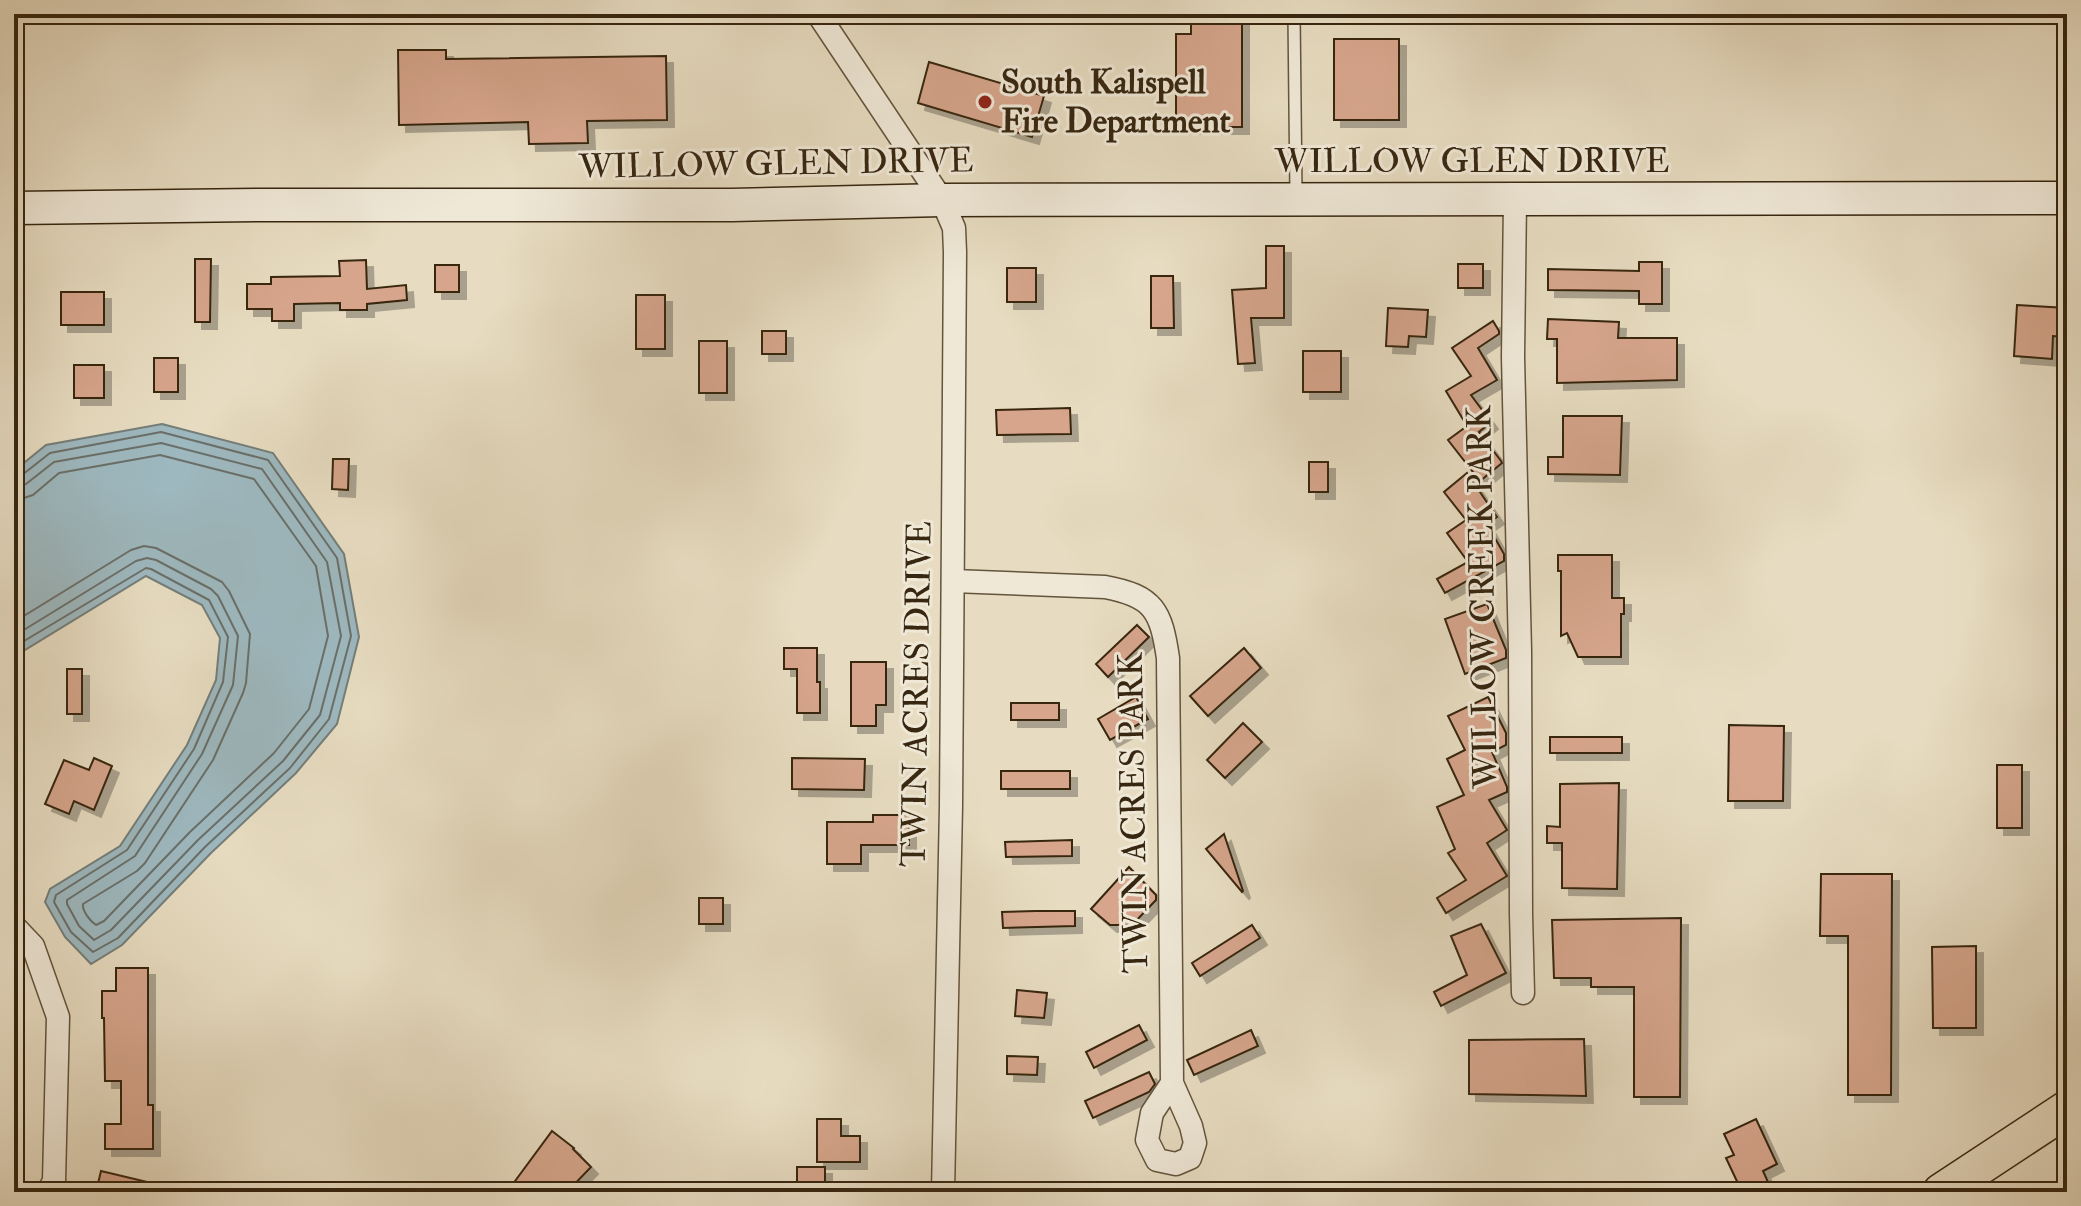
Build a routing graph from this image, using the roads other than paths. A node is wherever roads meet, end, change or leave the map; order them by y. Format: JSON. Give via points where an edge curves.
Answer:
{"nodes":[{"id":1,"x":818,"y":14,"type":"edge"},
{"id":2,"x":1294,"y":14,"type":"edge"},
{"id":3,"x":2067,"y":198,"type":"edge"},
{"id":4,"x":942,"y":200,"type":"junction"},
{"id":5,"x":1296,"y":200,"type":"junction"},
{"id":6,"x":1515,"y":200,"type":"junction"},
{"id":7,"x":14,"y":208,"type":"edge"},
{"id":8,"x":953,"y":581,"type":"junction"},
{"id":9,"x":14,"y":926,"type":"edge"},
{"id":10,"x":1523,"y":993,"type":"dead end"},
{"id":11,"x":1172,"y":1083,"type":"dead end"},
{"id":12,"x":2067,"y":1109,"type":"edge"},
{"id":13,"x":48,"y":1192,"type":"edge"},
{"id":14,"x":943,"y":1192,"type":"edge"},
{"id":15,"x":1941,"y":1192,"type":"edge"}],
"edges":[{"from":1,"to":4,"type":"street","name":"TWIN ACRES DRIVE"},
{"from":2,"to":5,"type":"lane"},
{"from":3,"to":6,"type":"main road","name":"WILLOW GLEN DRIVE"},
{"from":4,"to":5,"type":"main road","name":"WILLOW GLEN DRIVE"},
{"from":4,"to":7,"type":"main road","name":"WILLOW GLEN DRIVE"},
{"from":4,"to":8,"type":"street","name":"TWIN ACRES DRIVE","via":[[954,228],[955,252]]},
{"from":5,"to":6,"type":"main road","name":"WILLOW GLEN DRIVE"},
{"from":6,"to":10,"type":"street","name":"WILLOW CREEK PARK"},
{"from":8,"to":11,"type":"street","name":"TWIN ACRES PARK","via":[[1124,590],[1145,600],[1160,618],[1168,658]]},
{"from":8,"to":14,"type":"street","name":"TWIN ACRES DRIVE"},
{"from":9,"to":13,"type":"street","via":[[33,946],[58,1017],[54,1181]]},
{"from":12,"to":15,"type":"main road"}]}
